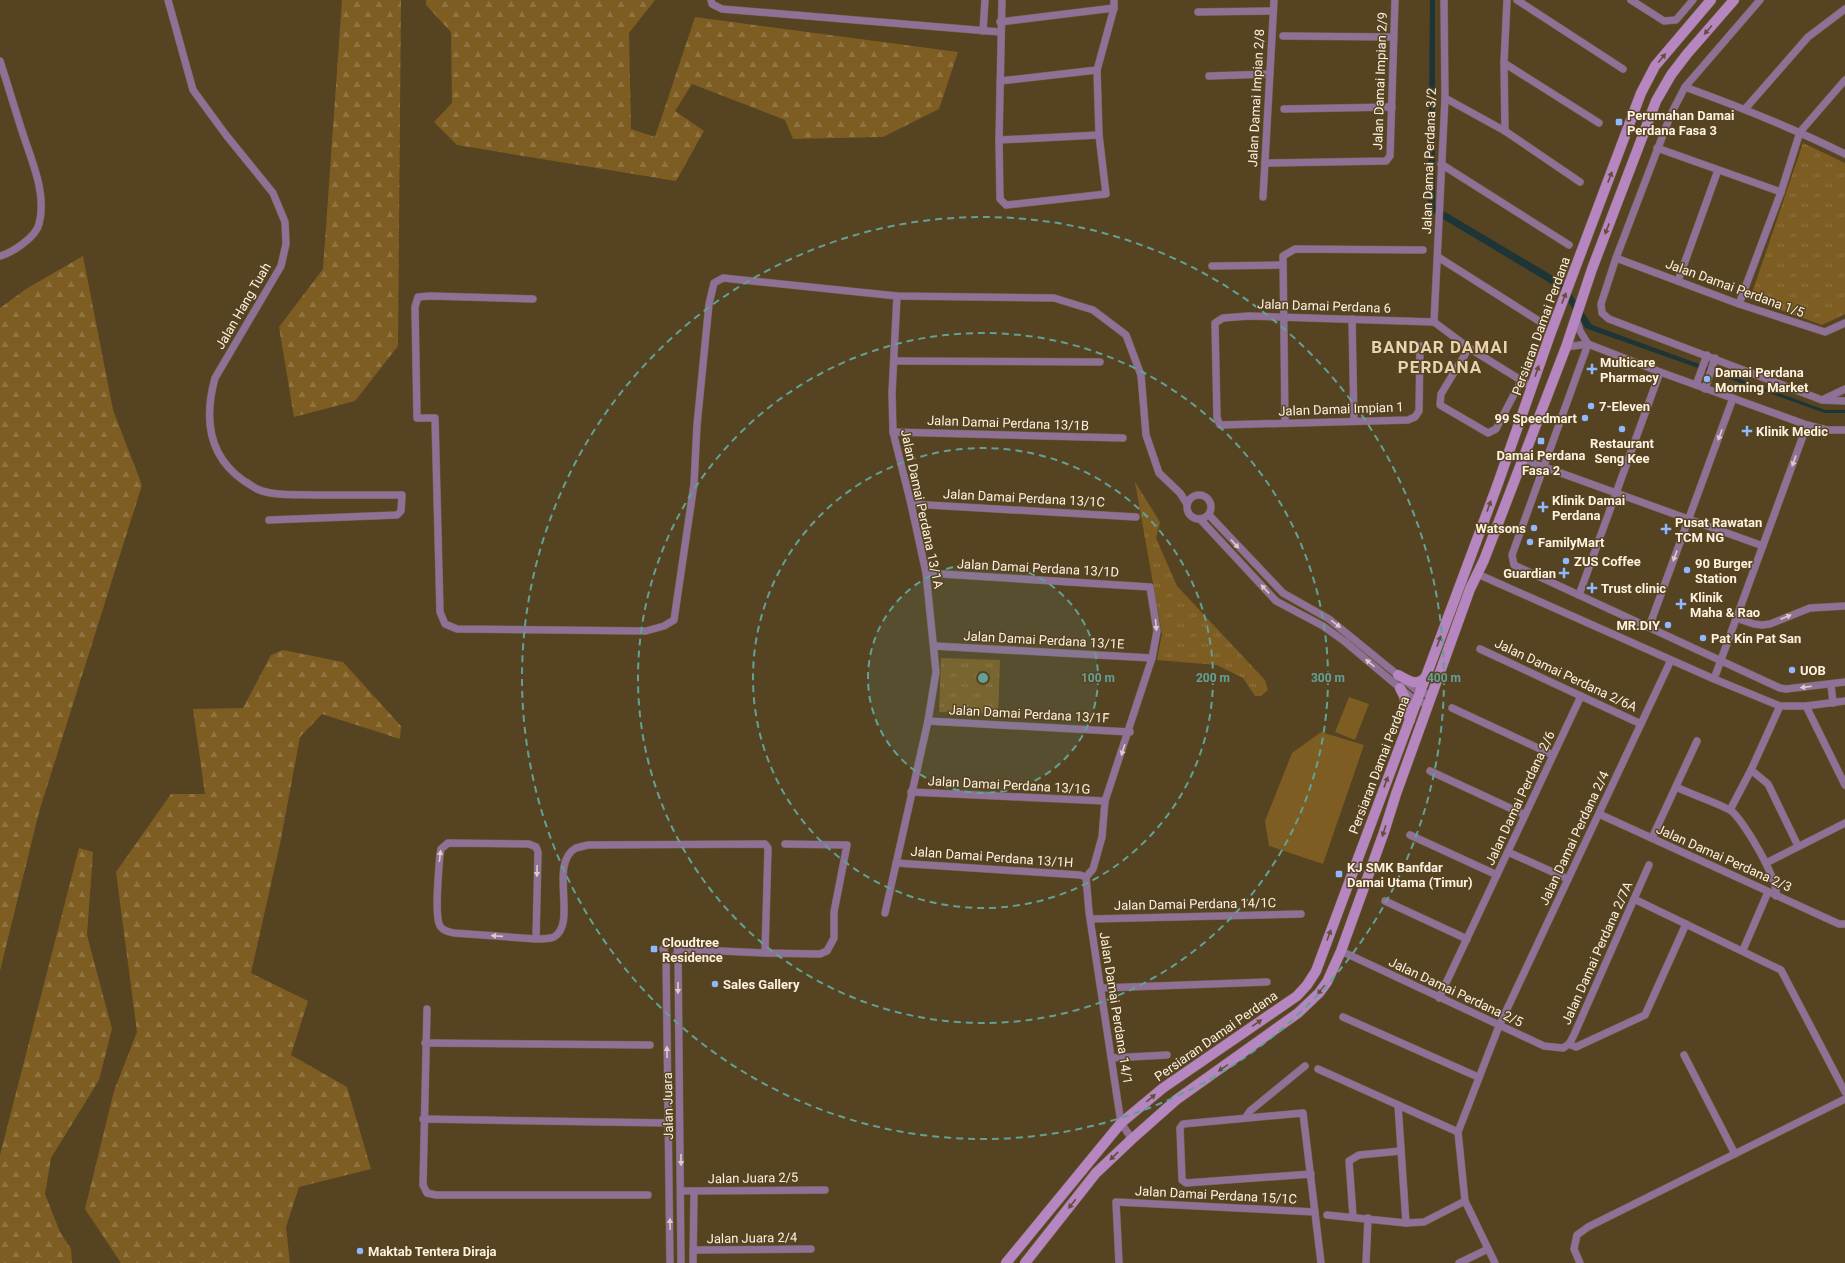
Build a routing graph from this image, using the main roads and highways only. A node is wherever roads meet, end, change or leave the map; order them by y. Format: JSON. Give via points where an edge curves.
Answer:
{"nodes":[{"id":1,"x":1711,"y":0,"type":"edge"},
{"id":2,"x":1734,"y":0,"type":"edge"},
{"id":3,"x":1484,"y":560,"type":"junction"},
{"id":4,"x":1398,"y":675,"type":"road end"},
{"id":5,"x":1425,"y":678,"type":"junction"},
{"id":6,"x":1400,"y":688,"type":"road end"},
{"id":7,"x":1424,"y":717,"type":"junction"},
{"id":8,"x":1410,"y":720,"type":"junction"},
{"id":9,"x":1280,"y":1008,"type":"junction"},
{"id":10,"x":1286,"y":1023,"type":"junction"},
{"id":11,"x":1006,"y":1263,"type":"edge"},
{"id":12,"x":1025,"y":1263,"type":"edge"}],
"edges":[{"from":5,"to":1,"type":"main road","name":"Persiaran Damai Perdana","one_way":true,"via":[[1641,93],[1655,66]]},
{"from":2,"to":3,"type":"main road","name":"Persiaran Damai Perdana","one_way":true,"via":[[1687,54],[1656,101],[1592,269],[1566,347]]},
{"from":3,"to":7,"type":"main road","name":"Persiaran Damai Perdana","via":[[1470,589]]},
{"from":3,"to":7,"type":"main road","name":"Persiaran Damai Perdana","via":[[1482,576],[1436,700]]},
{"from":4,"to":5,"type":"main road","via":[[1413,683],[1420,683]]},
{"from":5,"to":8,"type":"main road","name":"Persiaran Damai Perdana"},
{"from":6,"to":8,"type":"main road"},
{"from":7,"to":10,"type":"main road","name":"Persiaran Damai Perdana","one_way":true,"via":[[1341,951],[1320,993]]},
{"from":9,"to":8,"type":"main road","name":"Persiaran Damai Perdana","one_way":true,"via":[[1304,990],[1316,971]]},
{"from":9,"to":10,"type":"main road","via":[[1276,1016],[1280,1022]]},
{"from":11,"to":9,"type":"main road","name":"Persiaran Damai Perdana","one_way":true,"via":[[1121,1123],[1163,1088]]},
{"from":10,"to":12,"type":"main road","name":"Persiaran Damai Perdana","one_way":true,"via":[[1176,1100],[1132,1139],[1096,1173]]}]}
